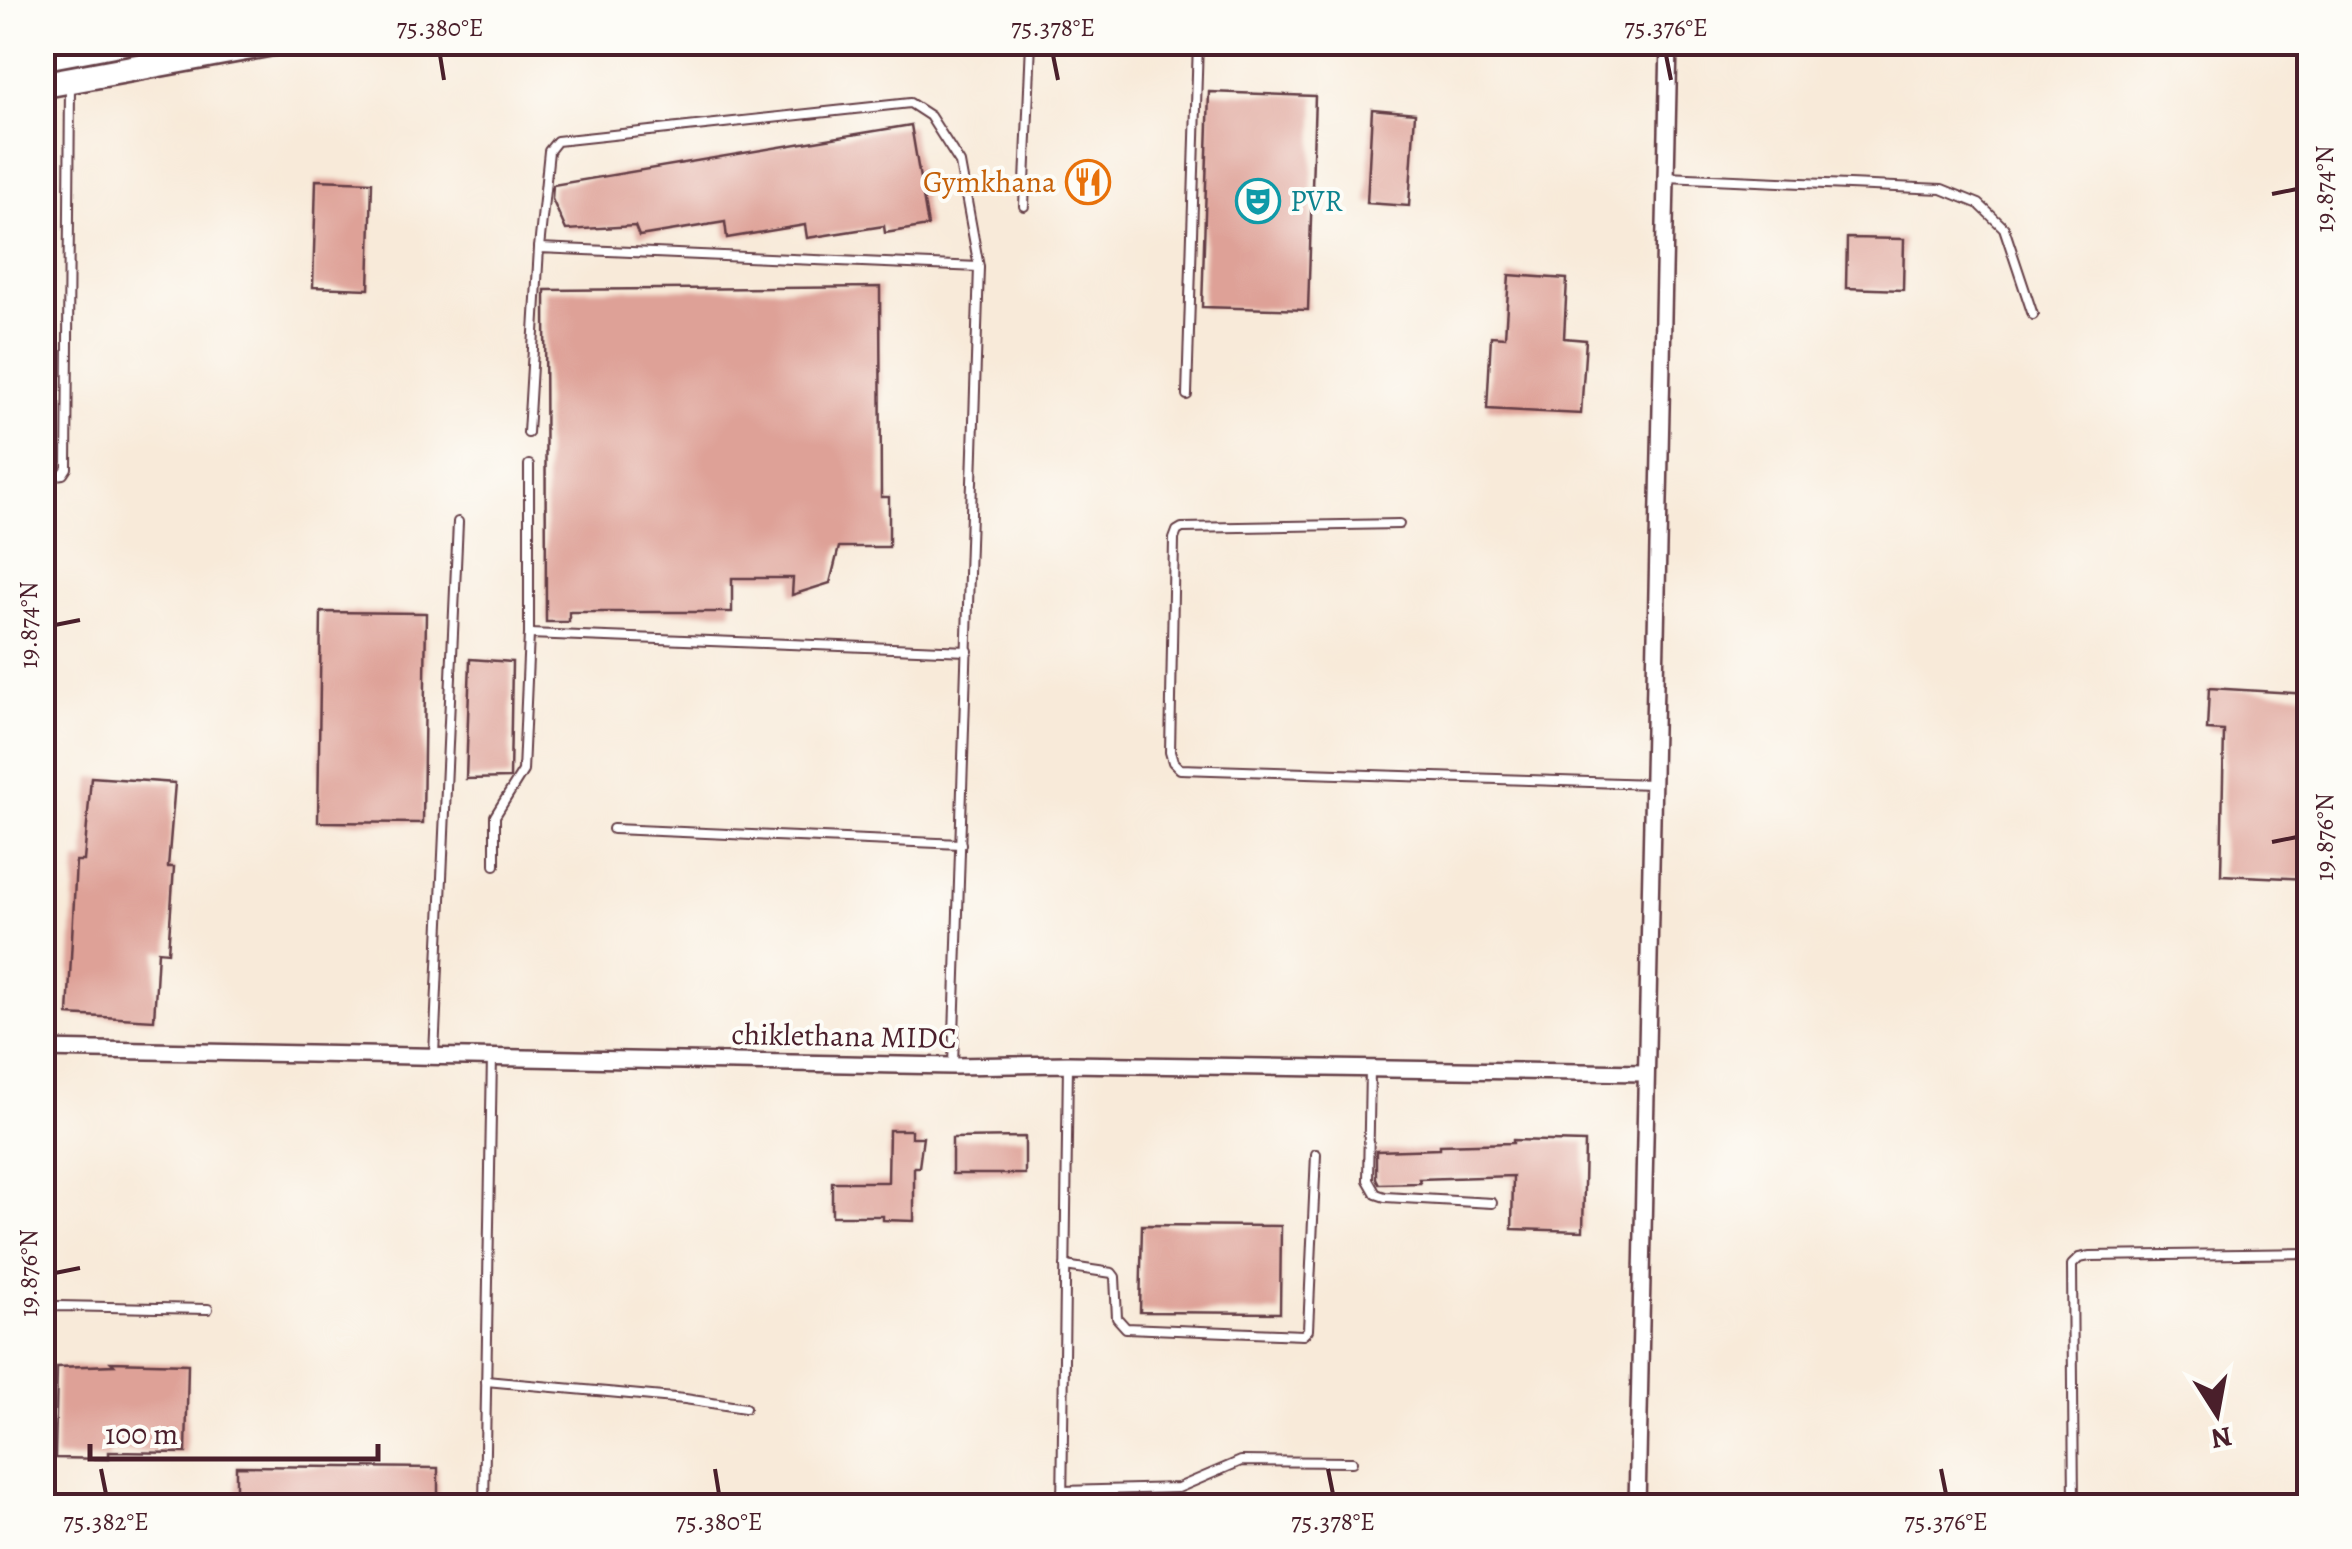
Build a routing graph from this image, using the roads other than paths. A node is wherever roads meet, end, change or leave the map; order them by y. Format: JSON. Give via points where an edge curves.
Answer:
{"nodes":[{"id":1,"x":122,"y":42,"type":"edge"},
{"id":2,"x":276,"y":42,"type":"edge"},
{"id":3,"x":1031,"y":42,"type":"edge"},
{"id":4,"x":1198,"y":42,"type":"edge"},
{"id":5,"x":1669,"y":42,"type":"edge"},
{"id":6,"x":42,"y":57,"type":"edge"},
{"id":7,"x":70,"y":80,"type":"junction"},
{"id":8,"x":42,"y":85,"type":"edge"},
{"id":9,"x":1666,"y":177,"type":"junction"},
{"id":10,"x":1024,"y":206,"type":"dead end"},
{"id":11,"x":539,"y":248,"type":"junction"},
{"id":12,"x":979,"y":266,"type":"junction"},
{"id":13,"x":2033,"y":315,"type":"dead end"},
{"id":14,"x":1188,"y":396,"type":"dead end"},
{"id":15,"x":528,"y":433,"type":"dead end"},
{"id":16,"x":528,"y":465,"type":"dead end"},
{"id":17,"x":42,"y":477,"type":"edge"},
{"id":18,"x":458,"y":522,"type":"dead end"},
{"id":19,"x":1399,"y":524,"type":"dead end"},
{"id":20,"x":528,"y":634,"type":"junction"},
{"id":21,"x":968,"y":651,"type":"junction"},
{"id":22,"x":1652,"y":784,"type":"junction"},
{"id":23,"x":612,"y":829,"type":"dead end"},
{"id":24,"x":961,"y":844,"type":"junction"},
{"id":25,"x":496,"y":866,"type":"dead end"},
{"id":26,"x":42,"y":1049,"type":"edge"},
{"id":27,"x":434,"y":1055,"type":"junction"},
{"id":28,"x":492,"y":1056,"type":"junction"},
{"id":29,"x":1068,"y":1064,"type":"junction"},
{"id":30,"x":953,"y":1066,"type":"junction"},
{"id":31,"x":1370,"y":1069,"type":"junction"},
{"id":32,"x":1645,"y":1073,"type":"junction"},
{"id":33,"x":1316,"y":1154,"type":"dead end"},
{"id":34,"x":1492,"y":1203,"type":"dead end"},
{"id":35,"x":2310,"y":1253,"type":"edge"},
{"id":36,"x":1065,"y":1266,"type":"junction"},
{"id":37,"x":208,"y":1308,"type":"dead end"},
{"id":38,"x":42,"y":1310,"type":"edge"},
{"id":39,"x":486,"y":1380,"type":"junction"},
{"id":40,"x":744,"y":1408,"type":"dead end"},
{"id":41,"x":1352,"y":1462,"type":"dead end"},
{"id":42,"x":1062,"y":1491,"type":"junction"},
{"id":43,"x":484,"y":1506,"type":"edge"},
{"id":44,"x":1062,"y":1506,"type":"edge"},
{"id":45,"x":1637,"y":1506,"type":"edge"},
{"id":46,"x":2074,"y":1506,"type":"edge"}],
"edges":[{"from":1,"to":6,"type":"main road"},
{"from":2,"to":7,"type":"main road"},
{"from":3,"to":10,"type":"lane"},
{"from":4,"to":14,"type":"lane"},
{"from":5,"to":9,"type":"street"},
{"from":7,"to":8,"type":"main road"},
{"from":7,"to":17,"type":"lane","via":[[67,468]]},
{"from":9,"to":13,"type":"lane","via":[[1942,189],[1979,204],[2004,228]]},
{"from":9,"to":22,"type":"street"},
{"from":11,"to":12,"type":"lane"},
{"from":11,"to":12,"type":"lane","via":[[549,152],[557,142],[910,103],[930,116],[960,163]]},
{"from":11,"to":15,"type":"lane"},
{"from":12,"to":21,"type":"lane"},
{"from":16,"to":20,"type":"lane"},
{"from":18,"to":27,"type":"lane"},
{"from":19,"to":22,"type":"lane","via":[[1177,531],[1173,762],[1180,769]]},
{"from":20,"to":21,"type":"lane"},
{"from":20,"to":25,"type":"lane","via":[[523,771],[495,816]]},
{"from":21,"to":24,"type":"lane"},
{"from":22,"to":32,"type":"street"},
{"from":23,"to":24,"type":"lane"},
{"from":24,"to":30,"type":"lane"},
{"from":26,"to":27,"type":"street","name":"chiklethana MIDC"},
{"from":27,"to":28,"type":"street","name":"chiklethana MIDC"},
{"from":28,"to":30,"type":"street","name":"chiklethana MIDC"},
{"from":28,"to":39,"type":"lane"},
{"from":29,"to":30,"type":"street","name":"chiklethana MIDC"},
{"from":29,"to":31,"type":"street","name":"chiklethana MIDC"},
{"from":29,"to":36,"type":"lane"},
{"from":31,"to":32,"type":"street","name":"chiklethana MIDC"},
{"from":31,"to":34,"type":"lane","via":[[1371,1189],[1385,1197]]},
{"from":32,"to":45,"type":"street"},
{"from":33,"to":36,"type":"lane","via":[[1303,1334],[1126,1328],[1116,1318],[1112,1272]]},
{"from":35,"to":46,"type":"lane","via":[[2090,1256],[2072,1265]]},
{"from":36,"to":42,"type":"lane"},
{"from":37,"to":38,"type":"lane"},
{"from":39,"to":40,"type":"lane"},
{"from":39,"to":43,"type":"lane"},
{"from":41,"to":42,"type":"lane","via":[[1241,1461],[1178,1488]]},
{"from":42,"to":44,"type":"lane"}]}
